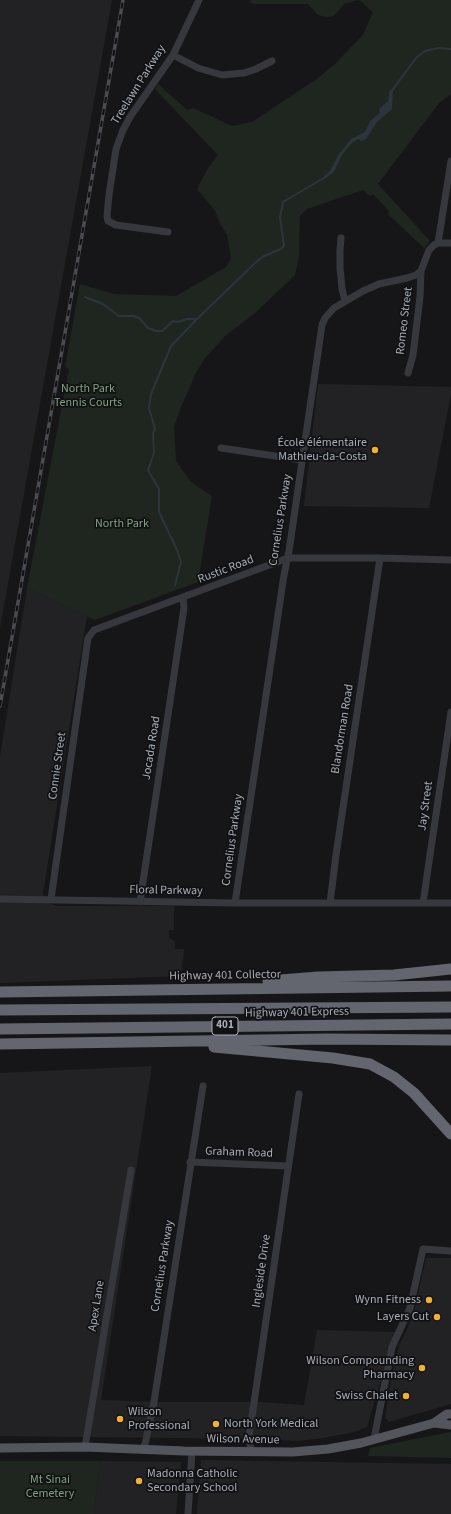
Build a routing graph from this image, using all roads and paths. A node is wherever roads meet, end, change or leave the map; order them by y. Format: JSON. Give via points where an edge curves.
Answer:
{"nodes":[{"id":1,"x":199,"y":0,"type":"edge"},
{"id":2,"x":173,"y":55,"type":"junction"},
{"id":3,"x":272,"y":61,"type":"dead end"},
{"id":4,"x":451,"y":160,"type":"edge"},
{"id":5,"x":168,"y":232,"type":"dead end"},
{"id":6,"x":341,"y":238,"type":"dead end"},
{"id":7,"x":438,"y":243,"type":"junction"},
{"id":8,"x":451,"y":243,"type":"edge"},
{"id":9,"x":421,"y":271,"type":"junction"},
{"id":10,"x":346,"y":301,"type":"junction"},
{"id":11,"x":408,"y":373,"type":"dead end"},
{"id":12,"x":221,"y":448,"type":"dead end"},
{"id":13,"x":302,"y":460,"type":"junction"},
{"id":14,"x":288,"y":558,"type":"junction"},
{"id":15,"x":380,"y":558,"type":"junction"},
{"id":16,"x":451,"y":560,"type":"edge"},
{"id":17,"x":183,"y":598,"type":"junction"},
{"id":18,"x":89,"y":636,"type":"joint"},
{"id":19,"x":451,"y":712,"type":"edge"},
{"id":20,"x":0,"y":899,"type":"edge"},
{"id":21,"x":51,"y":899,"type":"junction"},
{"id":22,"x":140,"y":902,"type":"junction"},
{"id":23,"x":235,"y":903,"type":"junction"},
{"id":24,"x":330,"y":903,"type":"junction"},
{"id":25,"x":423,"y":903,"type":"junction"},
{"id":26,"x":451,"y":903,"type":"edge"},
{"id":27,"x":451,"y":969,"type":"edge"},
{"id":28,"x":451,"y":986,"type":"edge"},
{"id":29,"x":194,"y":989,"type":"junction"},
{"id":30,"x":0,"y":992,"type":"edge"},
{"id":31,"x":451,"y":1007,"type":"edge"},
{"id":32,"x":0,"y":1010,"type":"edge"},
{"id":33,"x":451,"y":1024,"type":"edge"},
{"id":34,"x":0,"y":1029,"type":"edge"},
{"id":35,"x":451,"y":1040,"type":"edge"},
{"id":36,"x":199,"y":1041,"type":"junction"},
{"id":37,"x":0,"y":1044,"type":"edge"},
{"id":38,"x":203,"y":1086,"type":"dead end"},
{"id":39,"x":299,"y":1094,"type":"dead end"},
{"id":40,"x":451,"y":1134,"type":"edge"},
{"id":41,"x":190,"y":1162,"type":"junction"},
{"id":42,"x":288,"y":1166,"type":"junction"},
{"id":43,"x":131,"y":1170,"type":"dead end"},
{"id":44,"x":451,"y":1251,"type":"edge"},
{"id":45,"x":451,"y":1414,"type":"edge"},
{"id":46,"x":434,"y":1423,"type":"junction"},
{"id":47,"x":451,"y":1425,"type":"edge"},
{"id":48,"x":374,"y":1439,"type":"junction"},
{"id":49,"x":85,"y":1447,"type":"junction"},
{"id":50,"x":0,"y":1448,"type":"edge"},
{"id":51,"x":144,"y":1449,"type":"junction"},
{"id":52,"x":192,"y":1451,"type":"junction"},
{"id":53,"x":251,"y":1452,"type":"junction"},
{"id":54,"x":188,"y":1514,"type":"edge"}],
"edges":[{"from":1,"to":2,"type":"street","name":"Treelawn Parkway"},
{"from":2,"to":3,"type":"street","via":[[198,68],[222,75],[244,73]]},
{"from":2,"to":5,"type":"street","name":"Treelawn Parkway","via":[[123,130],[116,149],[107,216],[108,221],[116,225]]},
{"from":4,"to":7,"type":"street"},
{"from":6,"to":10,"type":"street","via":[[340,267]]},
{"from":7,"to":8,"type":"street"},
{"from":7,"to":9,"type":"street","via":[[428,250]]},
{"from":9,"to":10,"type":"street","name":"Cornelius Parkway","via":[[407,278],[379,284]]},
{"from":9,"to":11,"type":"street","name":"Romeo Street","via":[[413,355]]},
{"from":10,"to":13,"type":"street","name":"Cornelius Parkway","via":[[330,313],[322,325]]},
{"from":12,"to":13,"type":"street"},
{"from":13,"to":14,"type":"street","name":"Cornelius Parkway"},
{"from":14,"to":15,"type":"street","name":"Rustic Road"},
{"from":14,"to":17,"type":"street","name":"Rustic Road"},
{"from":14,"to":23,"type":"street","name":"Cornelius Parkway"},
{"from":15,"to":16,"type":"street","name":"Rustic Road"},
{"from":15,"to":24,"type":"street","name":"Blandorman Road"},
{"from":17,"to":18,"type":"street","name":"Rustic Road","via":[[103,625]]},
{"from":17,"to":22,"type":"street","name":"Jocada Road","via":[[183,616]]},
{"from":18,"to":21,"type":"street","name":"Connie Street"},
{"from":19,"to":25,"type":"street","name":"Jay Street"},
{"from":20,"to":21,"type":"street","name":"Floral Parkway"},
{"from":21,"to":22,"type":"street","name":"Floral Parkway"},
{"from":22,"to":23,"type":"street","name":"Floral Parkway"},
{"from":23,"to":24,"type":"street","name":"Floral Parkway"},
{"from":24,"to":25,"type":"street","name":"Floral Parkway"},
{"from":25,"to":26,"type":"street","name":"Floral Parkway"},
{"from":27,"to":29,"type":"highway","via":[[394,975],[318,977]]},
{"from":28,"to":29,"type":"highway","name":"Highway 401 Collector"},
{"from":29,"to":30,"type":"highway","name":"Highway 401 Collector"},
{"from":31,"to":32,"type":"highway","name":"Highway 401 Express","number":"401"},
{"from":33,"to":34,"type":"highway","name":"Highway 401 Express","number":"401"},
{"from":35,"to":36,"type":"highway","number":"401"},
{"from":36,"to":37,"type":"highway","number":"401"},
{"from":36,"to":40,"type":"highway","via":[[213,1047],[370,1064],[394,1076],[414,1093]]},
{"from":38,"to":41,"type":"street","name":"Cornelius Parkway"},
{"from":39,"to":42,"type":"street","name":"Ingleside Drive"},
{"from":41,"to":42,"type":"street","name":"Graham Road"},
{"from":41,"to":51,"type":"street","name":"Cornelius Parkway","via":[[154,1402]]},
{"from":42,"to":53,"type":"street","name":"Ingleside Drive","via":[[249,1437]]},
{"from":43,"to":49,"type":"street","name":"Apex Lane"},
{"from":44,"to":48,"type":"street","via":[[423,1249],[410,1308],[392,1347]]},
{"from":45,"to":46,"type":"main road","name":"Wilson Avenue"},
{"from":46,"to":47,"type":"main road","name":"Wilson Avenue"},
{"from":46,"to":48,"type":"main road","name":"Wilson Avenue"},
{"from":48,"to":53,"type":"main road","name":"Wilson Avenue","via":[[328,1449]]},
{"from":49,"to":50,"type":"main road","name":"Wilson Avenue"},
{"from":49,"to":51,"type":"main road","name":"Wilson Avenue"},
{"from":51,"to":52,"type":"main road","name":"Wilson Avenue"},
{"from":52,"to":53,"type":"main road","name":"Wilson Avenue"},
{"from":52,"to":54,"type":"street"}]}
